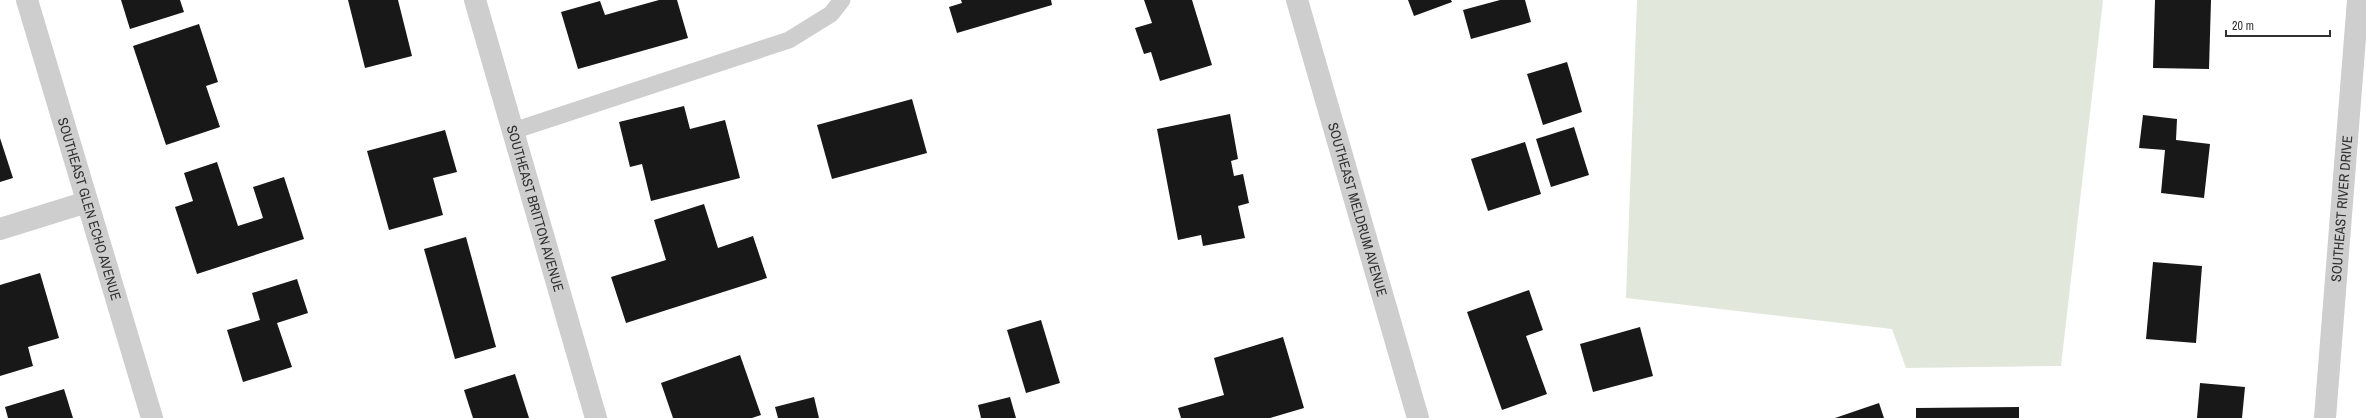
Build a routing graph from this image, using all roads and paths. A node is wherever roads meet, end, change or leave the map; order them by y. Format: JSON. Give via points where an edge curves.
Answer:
{"nodes":[{"id":1,"x":27,"y":0,"type":"edge"},
{"id":2,"x":475,"y":0,"type":"edge"},
{"id":3,"x":842,"y":0,"type":"edge"},
{"id":4,"x":1297,"y":0,"type":"edge"},
{"id":5,"x":2358,"y":0,"type":"edge"},
{"id":6,"x":512,"y":131,"type":"junction"},
{"id":7,"x":87,"y":202,"type":"junction"},
{"id":8,"x":0,"y":229,"type":"edge"},
{"id":9,"x":152,"y":418,"type":"edge"},
{"id":10,"x":596,"y":418,"type":"edge"},
{"id":11,"x":1418,"y":418,"type":"edge"},
{"id":12,"x":2325,"y":418,"type":"edge"}],
"edges":[{"from":1,"to":7,"type":"street","name":"SOUTHEAST GLEN ECHO AVENUE"},
{"from":2,"to":6,"type":"street","name":"SOUTHEAST BRITTON AVENUE"},
{"from":3,"to":6,"type":"lane","via":[[831,14],[789,40]]},
{"from":4,"to":11,"type":"street","name":"SOUTHEAST MELDRUM AVENUE"},
{"from":5,"to":12,"type":"street","name":"SOUTHEAST RIVER DRIVE"},
{"from":6,"to":10,"type":"street","name":"SOUTHEAST BRITTON AVENUE"},
{"from":7,"to":8,"type":"street"},
{"from":7,"to":9,"type":"street","name":"SOUTHEAST GLEN ECHO AVENUE"}]}
